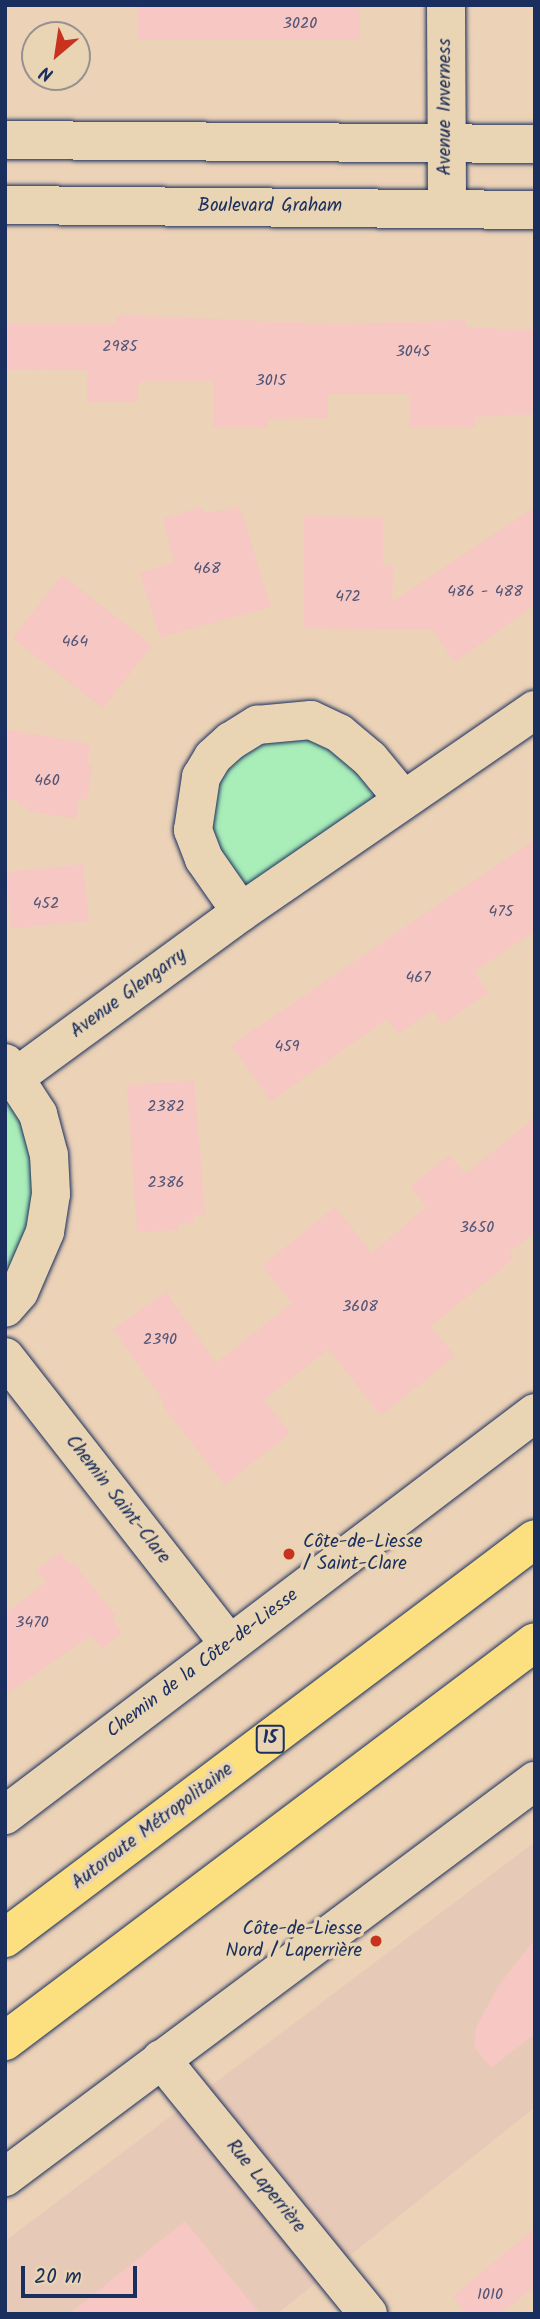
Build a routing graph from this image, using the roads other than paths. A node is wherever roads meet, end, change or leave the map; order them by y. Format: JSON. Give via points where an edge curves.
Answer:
{"nodes":[{"id":1,"x":446,"y":5,"type":"edge"},
{"id":2,"x":5,"y":140,"type":"edge"},
{"id":3,"x":446,"y":144,"type":"junction"},
{"id":4,"x":535,"y":144,"type":"edge"},
{"id":5,"x":5,"y":205,"type":"edge"},
{"id":6,"x":447,"y":208,"type":"junction"},
{"id":7,"x":535,"y":210,"type":"edge"},
{"id":8,"x":535,"y":710,"type":"edge"},
{"id":9,"x":403,"y":799,"type":"junction"},
{"id":10,"x":241,"y":912,"type":"junction"},
{"id":11,"x":11,"y":1070,"type":"edge"},
{"id":12,"x":5,"y":1308,"type":"edge"},
{"id":13,"x":5,"y":1357,"type":"edge"},
{"id":14,"x":535,"y":1413,"type":"edge"},
{"id":15,"x":535,"y":1539,"type":"edge"},
{"id":16,"x":535,"y":1642,"type":"edge"},
{"id":17,"x":229,"y":1644,"type":"junction"},
{"id":18,"x":535,"y":1781,"type":"edge"},
{"id":19,"x":5,"y":1815,"type":"edge"},
{"id":20,"x":5,"y":1938,"type":"edge"},
{"id":21,"x":5,"y":2041,"type":"edge"},
{"id":22,"x":161,"y":2059,"type":"junction"},
{"id":23,"x":5,"y":2177,"type":"edge"},
{"id":24,"x":369,"y":2314,"type":"edge"}],
"edges":[{"from":1,"to":3,"type":"street","name":"Avenue Inverness"},
{"from":2,"to":3,"type":"street"},
{"from":3,"to":4,"type":"street"},
{"from":3,"to":6,"type":"street","name":"Avenue Inverness"},
{"from":5,"to":6,"type":"street","name":"Boulevard Graham"},
{"from":6,"to":7,"type":"street","name":"Boulevard Graham"},
{"from":8,"to":9,"type":"street","name":"Avenue Glengarry"},
{"from":9,"to":10,"type":"street","name":"Avenue Glengarry"},
{"from":9,"to":10,"type":"street","via":[[370,759],[339,733],[311,720],[257,725],[231,741],[213,757],[201,777],[192,831],[204,859]]},
{"from":10,"to":11,"type":"street","name":"Avenue Glengarry"},
{"from":11,"to":12,"type":"street","via":[[38,1114],[49,1155],[51,1194],[46,1232],[19,1292]]},
{"from":13,"to":17,"type":"street","name":"Chemin Saint-Clare"},
{"from":14,"to":17,"type":"street","name":"Chemin de la Côte-de-Liesse"},
{"from":15,"to":20,"type":"highway","name":"Autoroute Métropolitaine","number":"15"},
{"from":16,"to":21,"type":"highway"},
{"from":17,"to":19,"type":"street","name":"Chemin de la Côte-de-Liesse"},
{"from":18,"to":22,"type":"street"},
{"from":22,"to":23,"type":"street"},
{"from":22,"to":24,"type":"street","name":"Rue Laperrière"}]}
